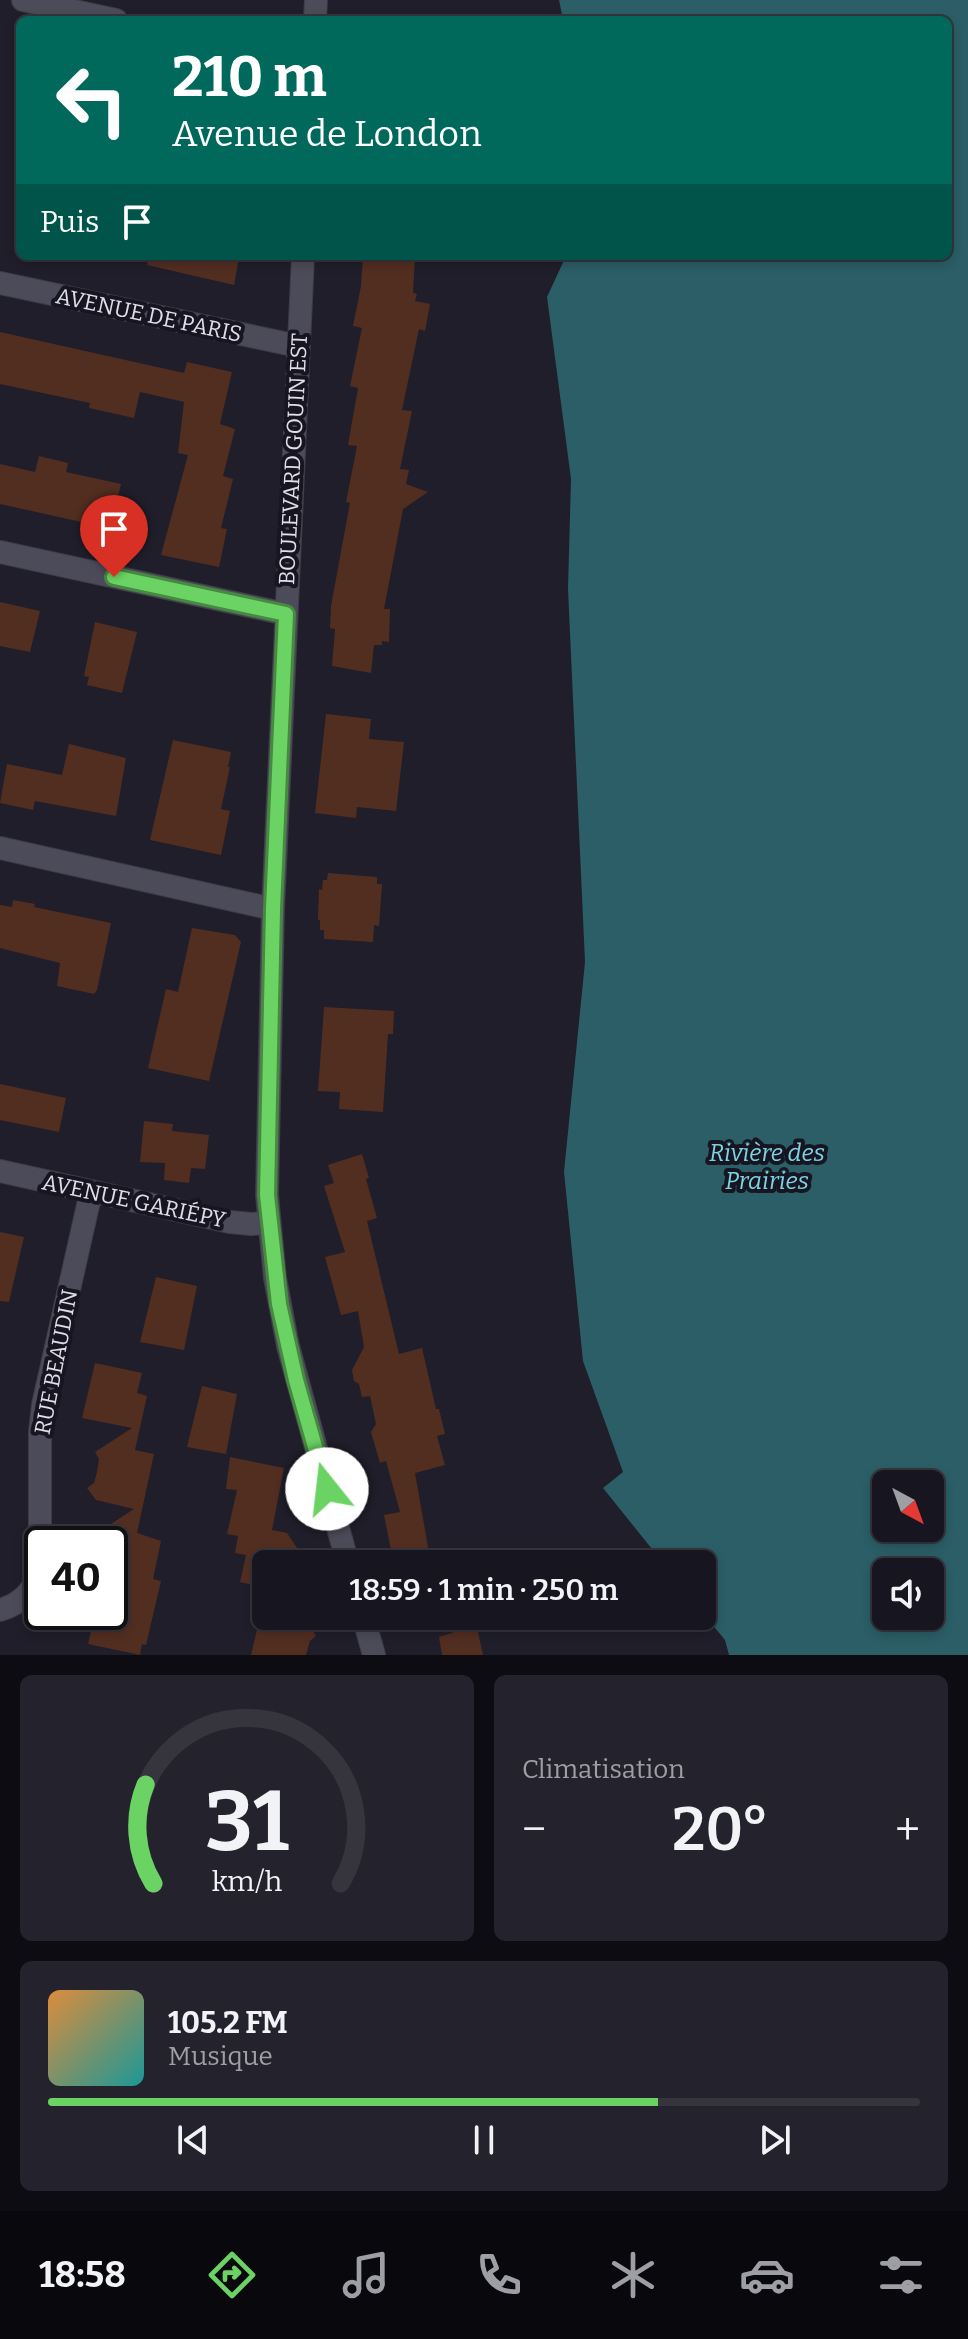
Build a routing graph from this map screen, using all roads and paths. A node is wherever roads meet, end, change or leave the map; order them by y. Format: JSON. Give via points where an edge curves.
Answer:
{"nodes":[{"id":1,"x":23,"y":0,"type":"edge"},
{"id":2,"x":97,"y":16,"type":"edge"},
{"id":3,"x":303,"y":260,"type":"edge"},
{"id":4,"x":0,"y":283,"type":"edge"},
{"id":5,"x":298,"y":346,"type":"junction"},
{"id":6,"x":0,"y":552,"type":"edge"},
{"id":7,"x":286,"y":614,"type":"junction"},
{"id":8,"x":0,"y":848,"type":"edge"},
{"id":9,"x":273,"y":909,"type":"junction"},
{"id":10,"x":0,"y":1171,"type":"edge"},
{"id":11,"x":91,"y":1192,"type":"junction"},
{"id":12,"x":269,"y":1223,"type":"junction"},
{"id":13,"x":344,"y":1550,"type":"edge"},
{"id":14,"x":0,"y":1610,"type":"edge"},
{"id":15,"x":367,"y":1630,"type":"edge"},
{"id":16,"x":374,"y":1655,"type":"edge"}],
"edges":[{"from":1,"to":2,"type":"street"},
{"from":3,"to":5,"type":"street","name":"BOULEVARD GOUIN EST"},
{"from":4,"to":5,"type":"street","name":"AVENUE DE PARIS"},
{"from":5,"to":7,"type":"street","name":"BOULEVARD GOUIN EST"},
{"from":6,"to":7,"type":"street"},
{"from":7,"to":9,"type":"street","name":"BOULEVARD GOUIN EST"},
{"from":8,"to":9,"type":"street"},
{"from":9,"to":12,"type":"street","name":"BOULEVARD GOUIN EST"},
{"from":10,"to":11,"type":"street","name":"AVENUE GARIÉPY"},
{"from":11,"to":12,"type":"street","name":"AVENUE GARIÉPY","via":[[230,1222]]},
{"from":11,"to":14,"type":"street","name":"RUE BEAUDIN","via":[[43,1405],[40,1569],[29,1593]]},
{"from":12,"to":13,"type":"street","name":"BOULEVARD GOUIN EST","via":[[292,1363]]},
{"from":15,"to":16,"type":"street"}]}
